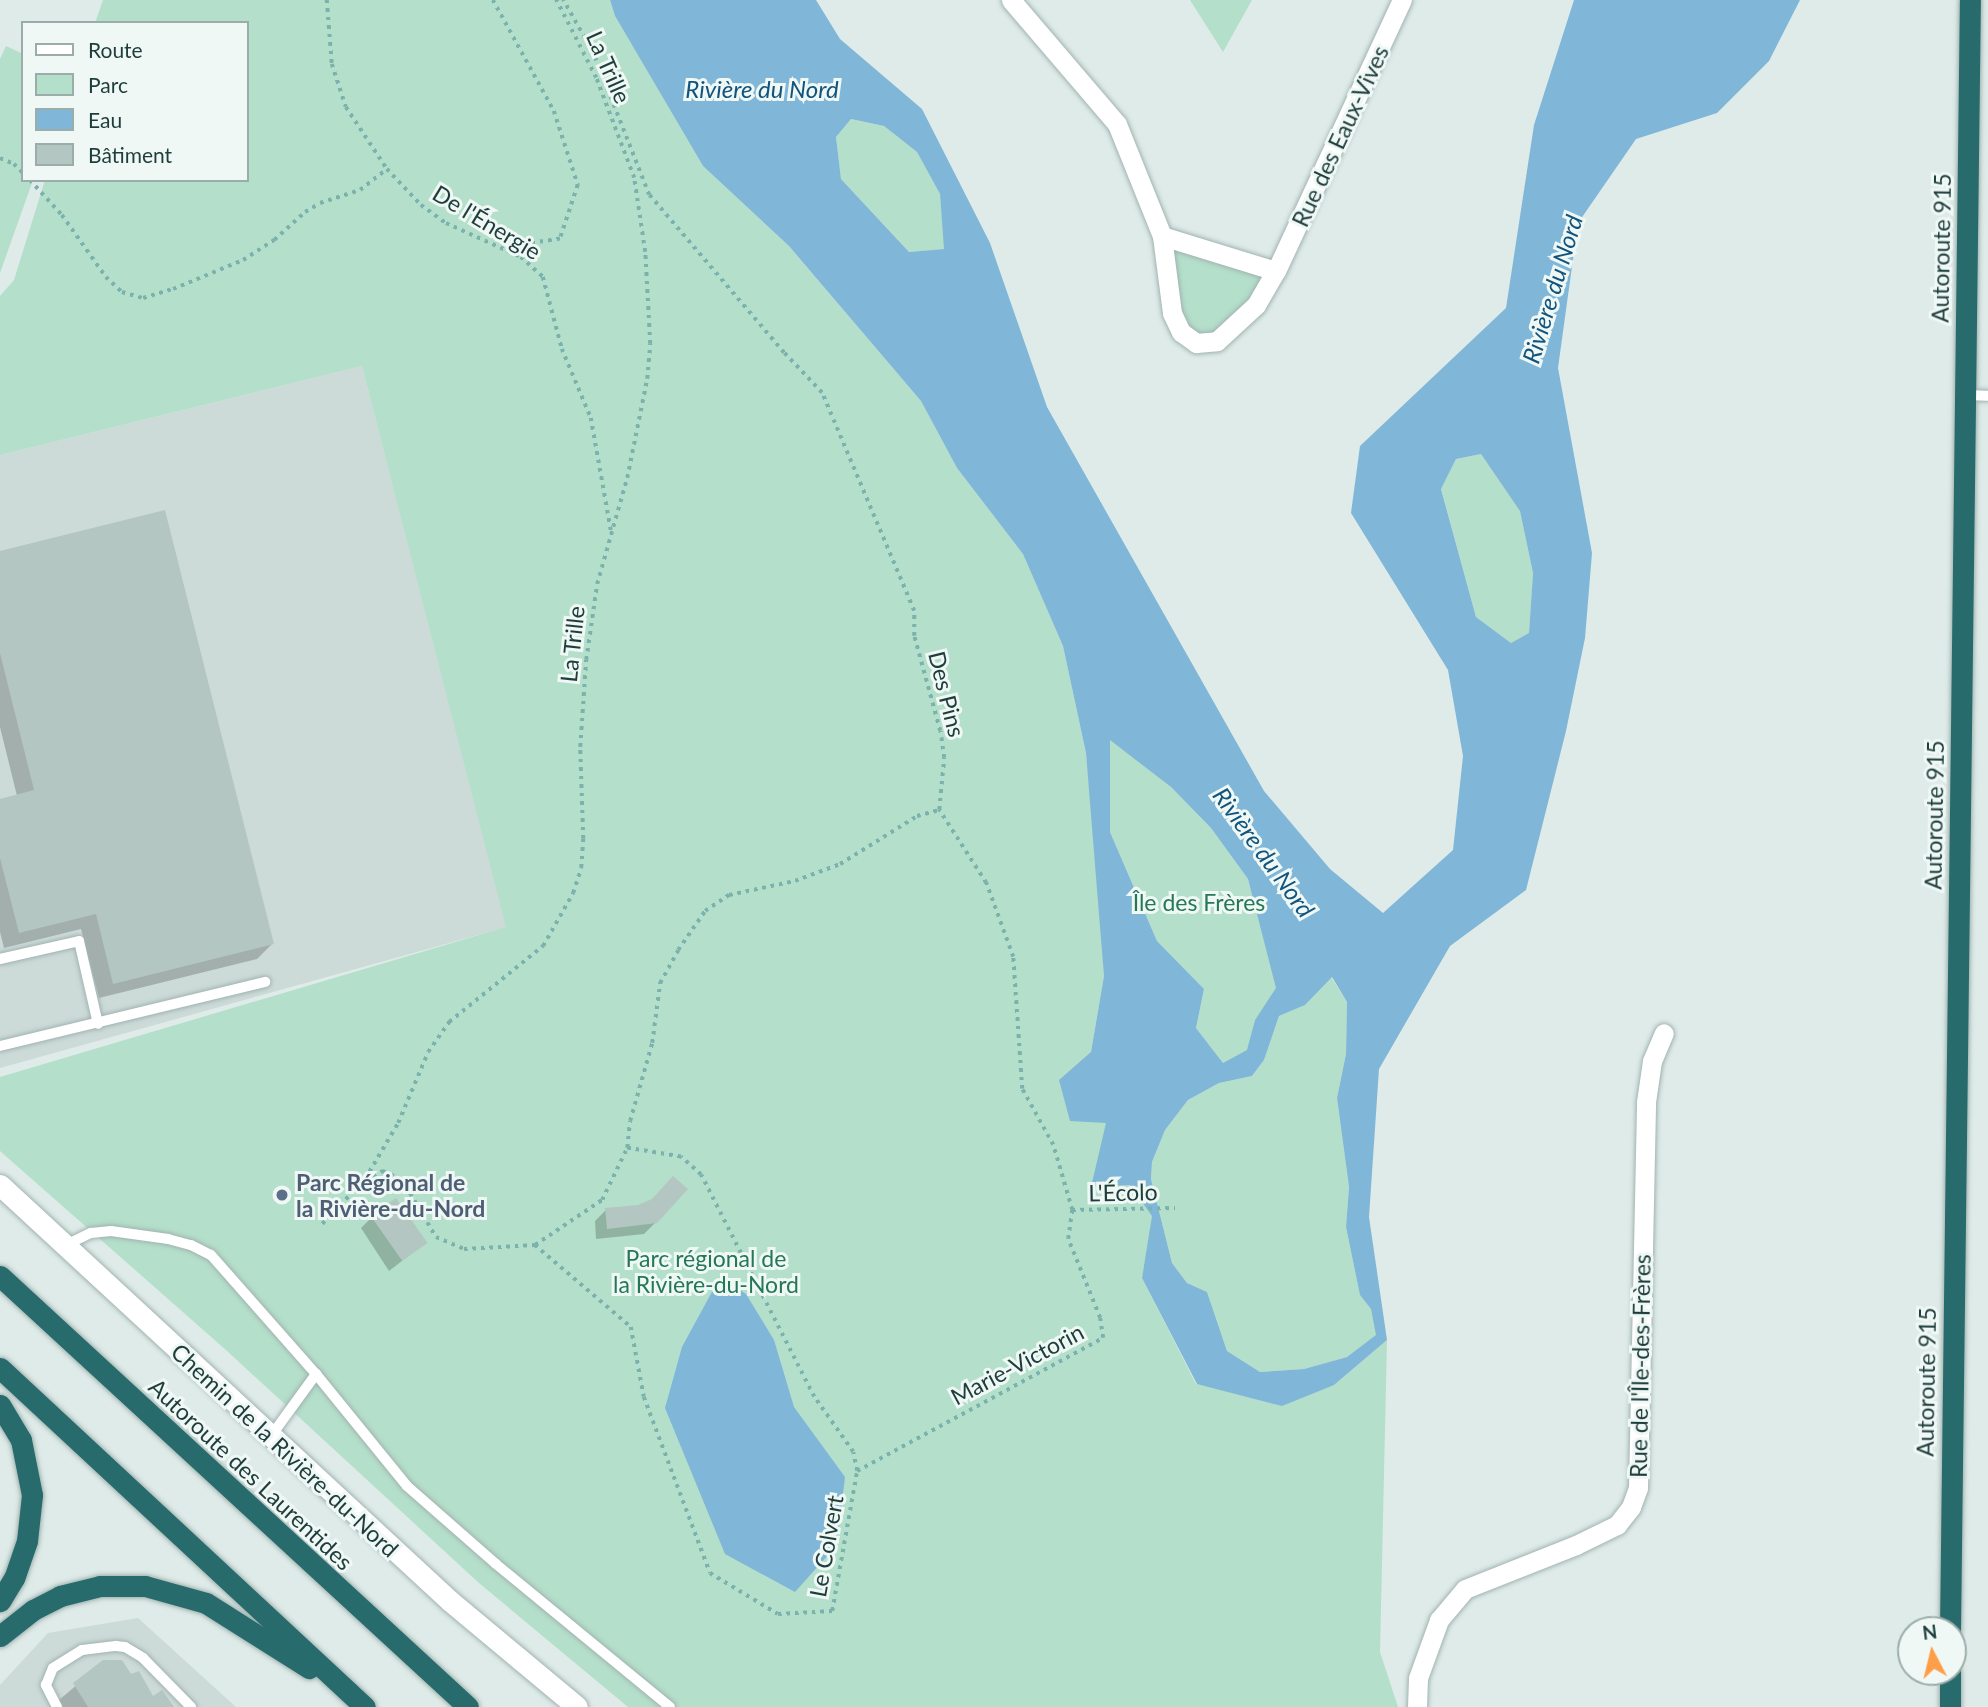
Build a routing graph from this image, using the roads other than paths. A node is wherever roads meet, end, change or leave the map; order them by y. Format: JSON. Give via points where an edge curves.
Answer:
{"nodes":[{"id":1,"x":1011,"y":0,"type":"edge"},
{"id":2,"x":1402,"y":0,"type":"edge"},
{"id":3,"x":1970,"y":0,"type":"edge"},
{"id":4,"x":1162,"y":236,"type":"junction"},
{"id":5,"x":1276,"y":271,"type":"junction"},
{"id":6,"x":1965,"y":395,"type":"junction"},
{"id":7,"x":1988,"y":396,"type":"edge"},
{"id":8,"x":0,"y":959,"type":"edge"},
{"id":9,"x":265,"y":982,"type":"dead end"},
{"id":10,"x":98,"y":1024,"type":"junction"},
{"id":11,"x":1664,"y":1033,"type":"dead end"},
{"id":12,"x":0,"y":1046,"type":"edge"},
{"id":13,"x":0,"y":1185,"type":"edge"},
{"id":14,"x":64,"y":1246,"type":"junction"},
{"id":15,"x":0,"y":1276,"type":"edge"},
{"id":16,"x":0,"y":1368,"type":"edge"},
{"id":17,"x":316,"y":1374,"type":"junction"},
{"id":18,"x":0,"y":1405,"type":"edge"},
{"id":19,"x":271,"y":1436,"type":"junction"},
{"id":20,"x":0,"y":1601,"type":"edge"},
{"id":21,"x":1950,"y":1616,"type":"edge"},
{"id":22,"x":0,"y":1636,"type":"edge"},
{"id":23,"x":1950,"y":1686,"type":"edge"},
{"id":24,"x":358,"y":1701,"type":"edge"},
{"id":25,"x":57,"y":1707,"type":"edge"},
{"id":26,"x":191,"y":1707,"type":"edge"},
{"id":27,"x":468,"y":1707,"type":"edge"},
{"id":28,"x":577,"y":1707,"type":"edge"},
{"id":29,"x":670,"y":1707,"type":"edge"},
{"id":30,"x":1417,"y":1707,"type":"edge"},
{"id":31,"x":1950,"y":1707,"type":"edge"}],
"edges":[{"from":1,"to":4,"type":"street","name":"Rue des Eaux-Vives","via":[[1117,124]]},
{"from":2,"to":5,"type":"street","name":"Rue des Eaux-Vives"},
{"from":3,"to":6,"type":"highway","name":"Autoroute 915"},
{"from":4,"to":5,"type":"street"},
{"from":4,"to":5,"type":"street","name":"Rue des Eaux-Vives","via":[[1172,313],[1181,332],[1196,343],[1217,341],[1256,305]]},
{"from":6,"to":7,"type":"lane"},
{"from":6,"to":21,"type":"highway","name":"Autoroute 915"},
{"from":8,"to":10,"type":"lane","via":[[79,941]]},
{"from":9,"to":10,"type":"lane"},
{"from":10,"to":12,"type":"lane"},
{"from":11,"to":30,"type":"street","name":"Rue de l'Île-des-Frères","via":[[1652,1060],[1646,1102],[1638,1488],[1617,1525],[1465,1589],[1438,1620],[1418,1678]]},
{"from":13,"to":14,"type":"street","name":"Chemin de la Rivière-du-Nord"},
{"from":14,"to":17,"type":"lane","via":[[100,1231],[169,1239],[211,1255]]},
{"from":14,"to":19,"type":"street","name":"Chemin de la Rivière-du-Nord"},
{"from":15,"to":27,"type":"highway","name":"Autoroute des Laurentides"},
{"from":16,"to":24,"type":"highway"},
{"from":17,"to":19,"type":"lane"},
{"from":17,"to":29,"type":"lane","via":[[407,1486]]},
{"from":18,"to":20,"type":"highway","via":[[21,1440],[32,1495],[25,1549]]},
{"from":19,"to":28,"type":"street","name":"Chemin de la Rivière-du-Nord","via":[[450,1601]]},
{"from":22,"to":24,"type":"highway","via":[[46,1602],[72,1592],[116,1585],[160,1589],[206,1603]]},
{"from":23,"to":31,"type":"highway"},
{"from":25,"to":26,"type":"lane","via":[[46,1685],[53,1668],[82,1650],[116,1646],[143,1658]]}]}
